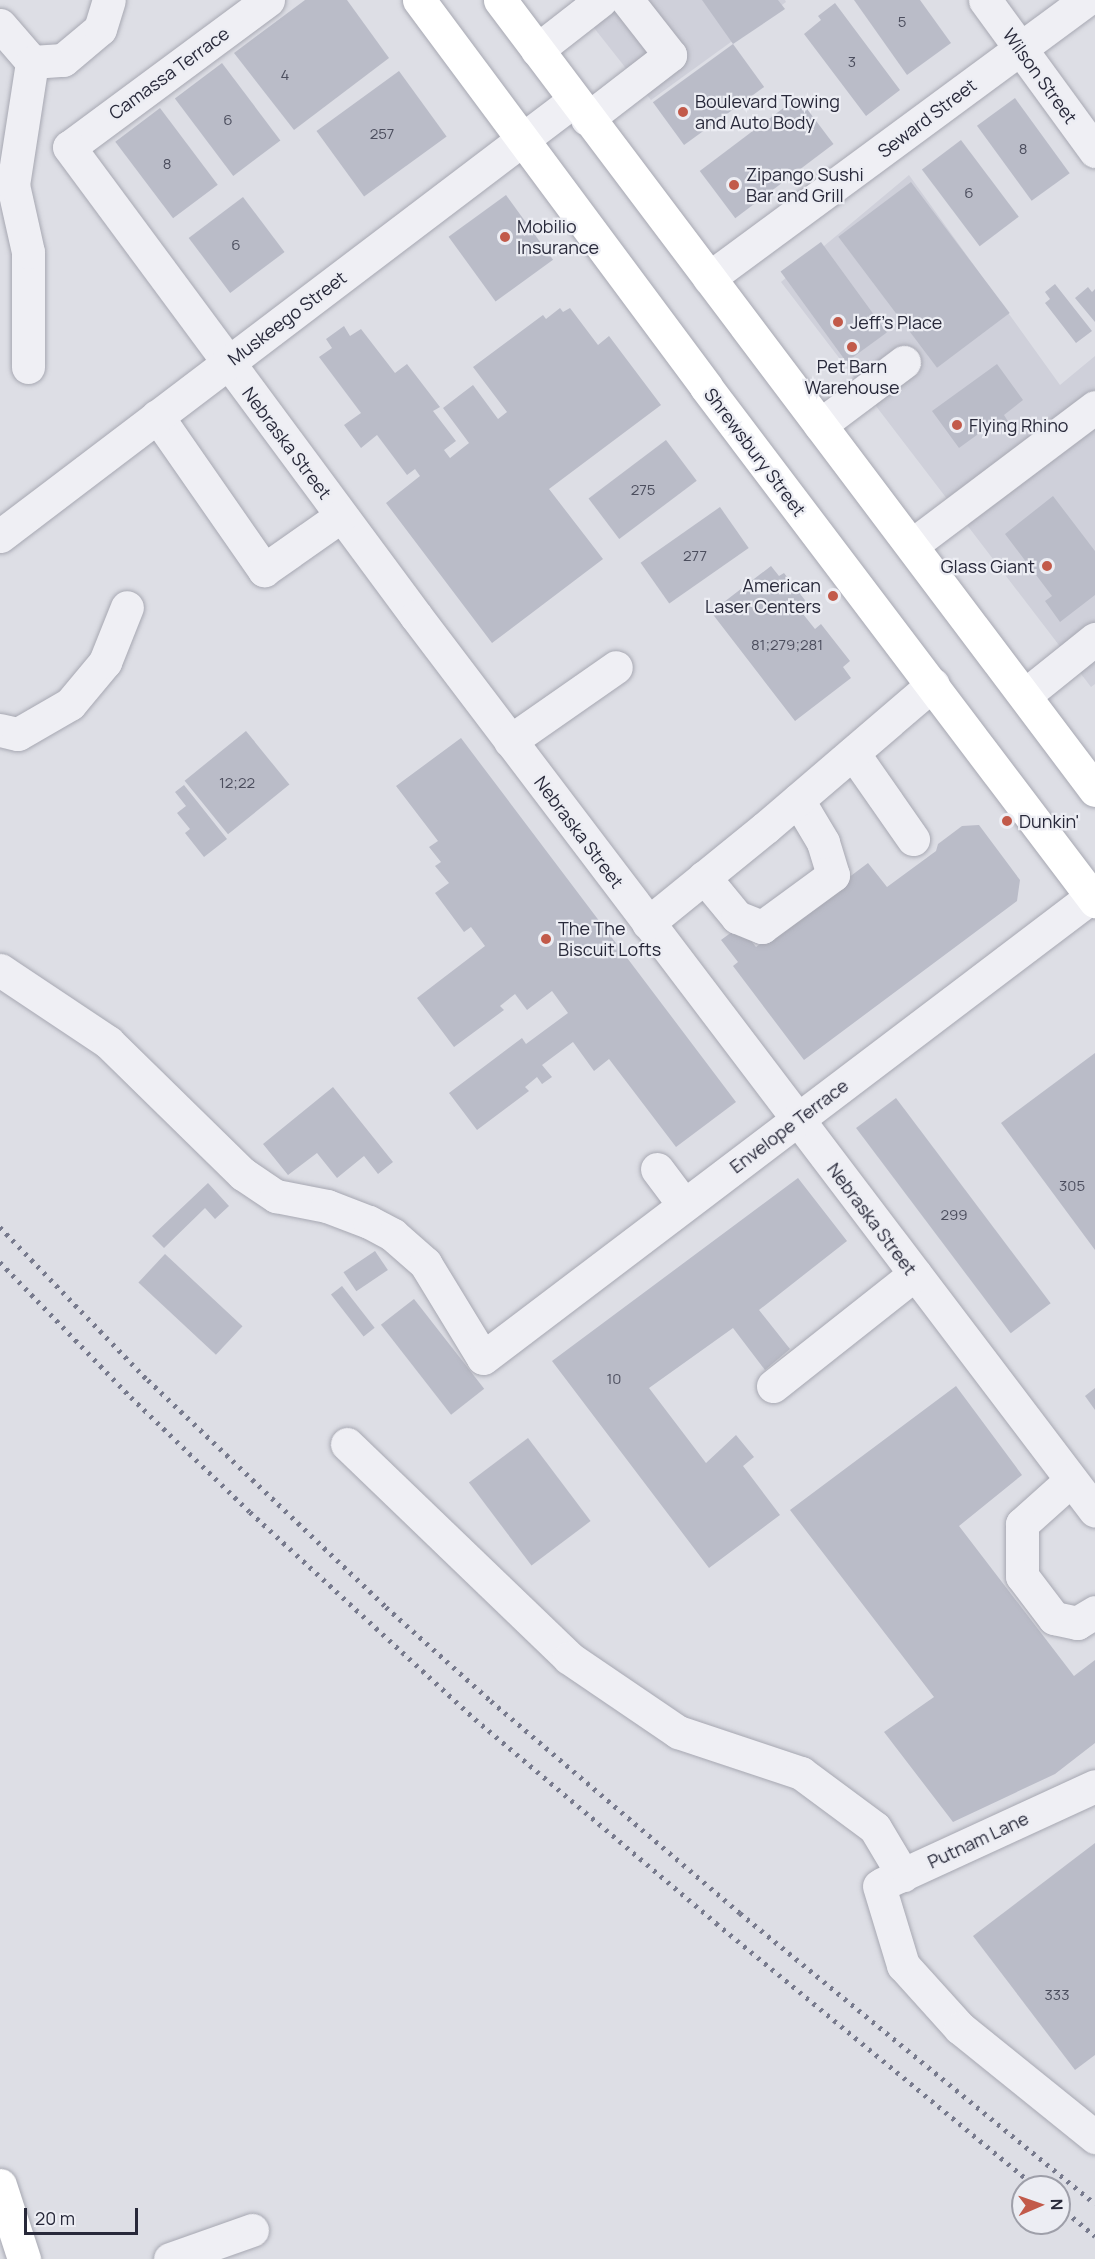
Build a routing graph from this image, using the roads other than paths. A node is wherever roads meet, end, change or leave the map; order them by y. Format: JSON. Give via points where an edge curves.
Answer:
{"nodes":[{"id":1,"x":109,"y":0,"type":"edge"},
{"id":2,"x":268,"y":0,"type":"edge"},
{"id":3,"x":419,"y":0,"type":"edge"},
{"id":4,"x":500,"y":0,"type":"edge"},
{"id":5,"x":601,"y":0,"type":"edge"},
{"id":6,"x":627,"y":0,"type":"edge"},
{"id":7,"x":985,"y":0,"type":"edge"},
{"id":8,"x":1086,"y":0,"type":"edge"},
{"id":9,"x":0,"y":25,"type":"edge"},
{"id":10,"x":537,"y":50,"type":"junction"},
{"id":11,"x":1019,"y":50,"type":"junction"},
{"id":12,"x":32,"y":62,"type":"junction"},
{"id":13,"x":580,"y":110,"type":"junction"},
{"id":14,"x":523,"y":139,"type":"junction"},
{"id":15,"x":69,"y":147,"type":"joint"},
{"id":16,"x":1095,"y":151,"type":"edge"},
{"id":17,"x":709,"y":278,"type":"junction"},
{"id":18,"x":904,"y":362,"type":"dead end"},
{"id":19,"x":228,"y":363,"type":"junction"},
{"id":20,"x":28,"y":367,"type":"dead end"},
{"id":21,"x":1095,"y":407,"type":"edge"},
{"id":22,"x":157,"y":417,"type":"junction"},
{"id":23,"x":820,"y":425,"type":"junction"},
{"id":24,"x":341,"y":516,"type":"junction"},
{"id":25,"x":0,"y":536,"type":"edge"},
{"id":26,"x":912,"y":545,"type":"junction"},
{"id":27,"x":127,"y":607,"type":"dead end"},
{"id":28,"x":1095,"y":639,"type":"edge"},
{"id":29,"x":616,"y":667,"type":"dead end"},
{"id":30,"x":933,"y":684,"type":"junction"},
{"id":31,"x":1025,"y":695,"type":"junction"},
{"id":32,"x":0,"y":730,"type":"edge"},
{"id":33,"x":510,"y":741,"type":"junction"},
{"id":34,"x":853,"y":753,"type":"junction"},
{"id":35,"x":1095,"y":790,"type":"edge"},
{"id":36,"x":798,"y":800,"type":"junction"},
{"id":37,"x":913,"y":839,"type":"dead end"},
{"id":38,"x":704,"y":877,"type":"junction"},
{"id":39,"x":1094,"y":897,"type":"edge"},
{"id":40,"x":648,"y":923,"type":"junction"},
{"id":41,"x":0,"y":970,"type":"edge"},
{"id":42,"x":797,"y":1120,"type":"junction"},
{"id":43,"x":657,"y":1169,"type":"dead end"},
{"id":44,"x":684,"y":1205,"type":"junction"},
{"id":45,"x":915,"y":1275,"type":"junction"},
{"id":46,"x":773,"y":1386,"type":"dead end"},
{"id":47,"x":347,"y":1444,"type":"dead end"},
{"id":48,"x":1071,"y":1480,"type":"junction"},
{"id":49,"x":1095,"y":1511,"type":"edge"},
{"id":50,"x":1095,"y":1612,"type":"edge"},
{"id":51,"x":1095,"y":1786,"type":"edge"},
{"id":52,"x":881,"y":1885,"type":"junction"},
{"id":53,"x":1095,"y":2137,"type":"edge"},
{"id":54,"x":0,"y":2185,"type":"edge"},
{"id":55,"x":252,"y":2230,"type":"dead end"},
{"id":56,"x":24,"y":2259,"type":"edge"},
{"id":57,"x":170,"y":2259,"type":"edge"}],
"edges":[{"from":1,"to":12,"type":"street","via":[[100,29],[63,60]]},
{"from":2,"to":15,"type":"street","name":"Camassa Terrace"},
{"from":3,"to":14,"type":"main road","name":"Shrewsbury Street"},
{"from":4,"to":10,"type":"main road"},
{"from":5,"to":10,"type":"street"},
{"from":6,"to":13,"type":"street","name":"Muskeego Street","via":[[670,55]]},
{"from":7,"to":11,"type":"street","name":"Wilson Street"},
{"from":8,"to":11,"type":"street","name":"Seward Street"},
{"from":9,"to":12,"type":"street"},
{"from":10,"to":13,"type":"main road"},
{"from":11,"to":16,"type":"street","name":"Wilson Street"},
{"from":11,"to":17,"type":"street","name":"Seward Street"},
{"from":12,"to":20,"type":"street","via":[[13,185],[28,252]]},
{"from":13,"to":14,"type":"street","name":"Muskeego Street"},
{"from":13,"to":17,"type":"main road"},
{"from":14,"to":19,"type":"street","name":"Muskeego Street"},
{"from":14,"to":30,"type":"main road","name":"Shrewsbury Street"},
{"from":15,"to":19,"type":"street","name":"Nebraska Street"},
{"from":17,"to":23,"type":"main road"},
{"from":18,"to":23,"type":"street"},
{"from":19,"to":22,"type":"street","name":"Muskeego Street"},
{"from":19,"to":24,"type":"street","name":"Nebraska Street"},
{"from":21,"to":26,"type":"street"},
{"from":22,"to":24,"type":"street","via":[[264,570]]},
{"from":22,"to":25,"type":"street","name":"Muskeego Street"},
{"from":23,"to":26,"type":"main road"},
{"from":24,"to":33,"type":"street","name":"Nebraska Street"},
{"from":26,"to":31,"type":"main road"},
{"from":27,"to":32,"type":"street","via":[[105,662],[70,704],[18,734]]},
{"from":28,"to":31,"type":"street"},
{"from":29,"to":33,"type":"street"},
{"from":30,"to":34,"type":"street"},
{"from":30,"to":39,"type":"main road","name":"Shrewsbury Street"},
{"from":31,"to":35,"type":"main road"},
{"from":33,"to":40,"type":"street","name":"Nebraska Street"},
{"from":34,"to":36,"type":"street"},
{"from":34,"to":37,"type":"street"},
{"from":36,"to":38,"type":"street"},
{"from":36,"to":38,"type":"street","via":[[823,842],[833,875],[762,927],[737,917]]},
{"from":38,"to":40,"type":"street"},
{"from":39,"to":42,"type":"street","name":"Envelope Terrace"},
{"from":40,"to":42,"type":"street","name":"Nebraska Street"},
{"from":41,"to":44,"type":"street","name":"Envelope Terrace","via":[[108,1042],[243,1174],[276,1196],[327,1206],[393,1235],[425,1263],[483,1358]]},
{"from":42,"to":44,"type":"street","name":"Envelope Terrace"},
{"from":42,"to":45,"type":"street","name":"Nebraska Street"},
{"from":43,"to":44,"type":"street"},
{"from":45,"to":46,"type":"street"},
{"from":45,"to":48,"type":"street","name":"Nebraska Street"},
{"from":47,"to":52,"type":"street","via":[[569,1658],[678,1732],[801,1773],[875,1828]]},
{"from":48,"to":49,"type":"street","name":"Nebraska Street"},
{"from":48,"to":50,"type":"street","via":[[1022,1524],[1022,1576],[1054,1618],[1077,1623]]},
{"from":51,"to":52,"type":"street","name":"Putnam Lane"},
{"from":52,"to":53,"type":"street","via":[[903,1965],[960,2028]]},
{"from":54,"to":56,"type":"main road"},
{"from":55,"to":57,"type":"street"}]}
